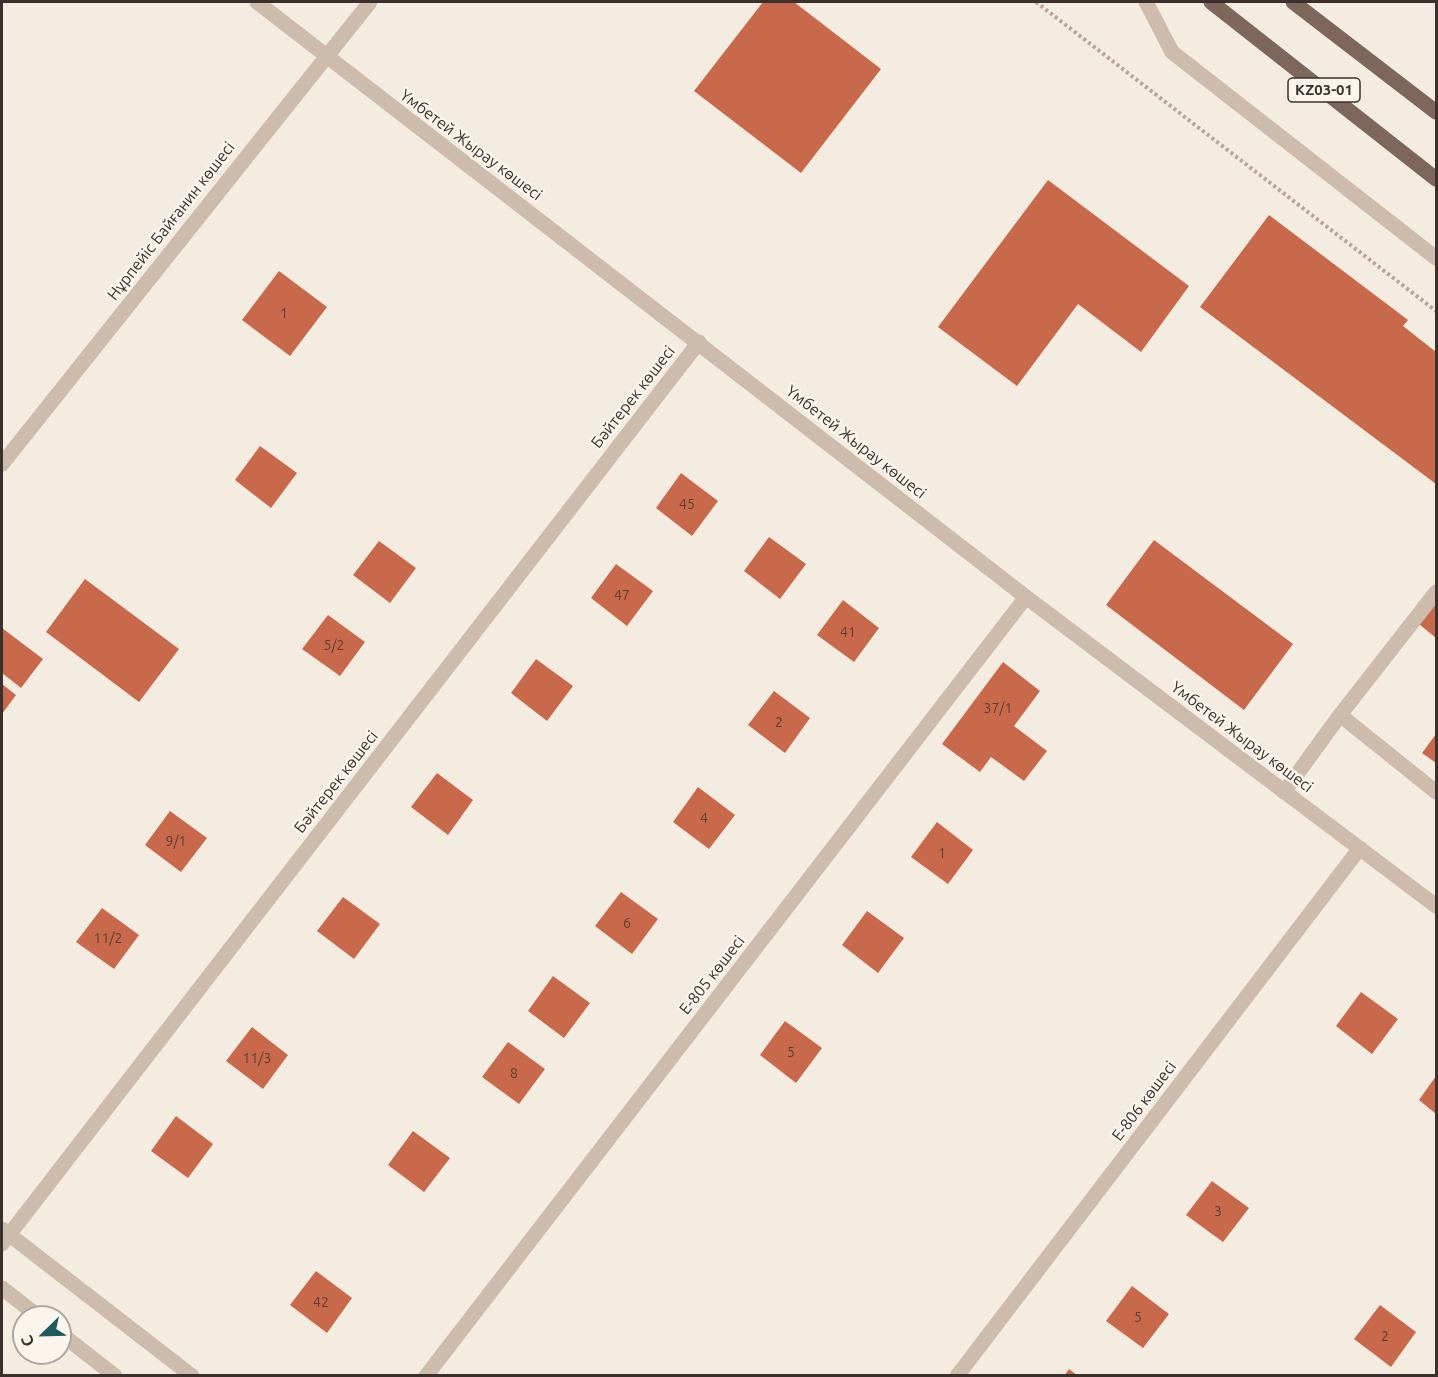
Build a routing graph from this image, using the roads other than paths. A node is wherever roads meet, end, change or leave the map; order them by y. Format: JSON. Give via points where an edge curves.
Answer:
{"nodes":[{"id":1,"x":256,"y":2,"type":"edge"},
{"id":2,"x":370,"y":2,"type":"edge"},
{"id":3,"x":1146,"y":2,"type":"edge"},
{"id":4,"x":1211,"y":2,"type":"edge"},
{"id":5,"x":1293,"y":2,"type":"edge"},
{"id":6,"x":325,"y":56,"type":"junction"},
{"id":7,"x":1437,"y":112,"type":"edge"},
{"id":8,"x":1437,"y":179,"type":"edge"},
{"id":9,"x":1437,"y":258,"type":"edge"},
{"id":10,"x":699,"y":342,"type":"junction"},
{"id":11,"x":2,"y":464,"type":"edge"},
{"id":12,"x":1437,"y":592,"type":"edge"},
{"id":13,"x":1026,"y":597,"type":"junction"},
{"id":14,"x":1340,"y":715,"type":"junction"},
{"id":15,"x":1284,"y":792,"type":"junction"},
{"id":16,"x":1437,"y":792,"type":"edge"},
{"id":17,"x":1360,"y":848,"type":"junction"},
{"id":18,"x":1435,"y":902,"type":"edge"},
{"id":19,"x":4,"y":1236,"type":"edge"},
{"id":20,"x":2,"y":1288,"type":"edge"},
{"id":21,"x":24,"y":1305,"type":"edge"},
{"id":22,"x":72,"y":1342,"type":"edge"},
{"id":23,"x":115,"y":1376,"type":"edge"},
{"id":24,"x":192,"y":1376,"type":"edge"},
{"id":25,"x":426,"y":1376,"type":"edge"},
{"id":26,"x":957,"y":1376,"type":"edge"}],
"edges":[{"from":1,"to":6,"type":"street","name":"Үмбетей Жырау көшесі"},
{"from":2,"to":6,"type":"street","name":"Нұрпейіс Байғанин көшесі"},
{"from":3,"to":9,"type":"street","via":[[1172,52]]},
{"from":4,"to":8,"type":"main road","number":"KZ03-01"},
{"from":5,"to":7,"type":"main road","number":"KZ03-01"},
{"from":6,"to":10,"type":"street","name":"Үмбетей Жырау көшесі"},
{"from":6,"to":11,"type":"street","name":"Нұрпейіс Байғанин көшесі"},
{"from":10,"to":13,"type":"street","name":"Үмбетей Жырау көшесі"},
{"from":10,"to":19,"type":"street","name":"Бәйтерек көшесі"},
{"from":12,"to":14,"type":"street"},
{"from":13,"to":15,"type":"street","name":"Үмбетей Жырау көшесі"},
{"from":13,"to":25,"type":"street","name":"Е-805 көшесі"},
{"from":14,"to":15,"type":"street"},
{"from":14,"to":16,"type":"street"},
{"from":15,"to":17,"type":"street","name":"Үмбетей Жырау көшесі"},
{"from":17,"to":18,"type":"street","name":"Үмбетей Жырау көшесі"},
{"from":17,"to":26,"type":"street","name":"Е-806 көшесі"},
{"from":19,"to":24,"type":"street"},
{"from":20,"to":21,"type":"street"},
{"from":22,"to":23,"type":"street"}]}
